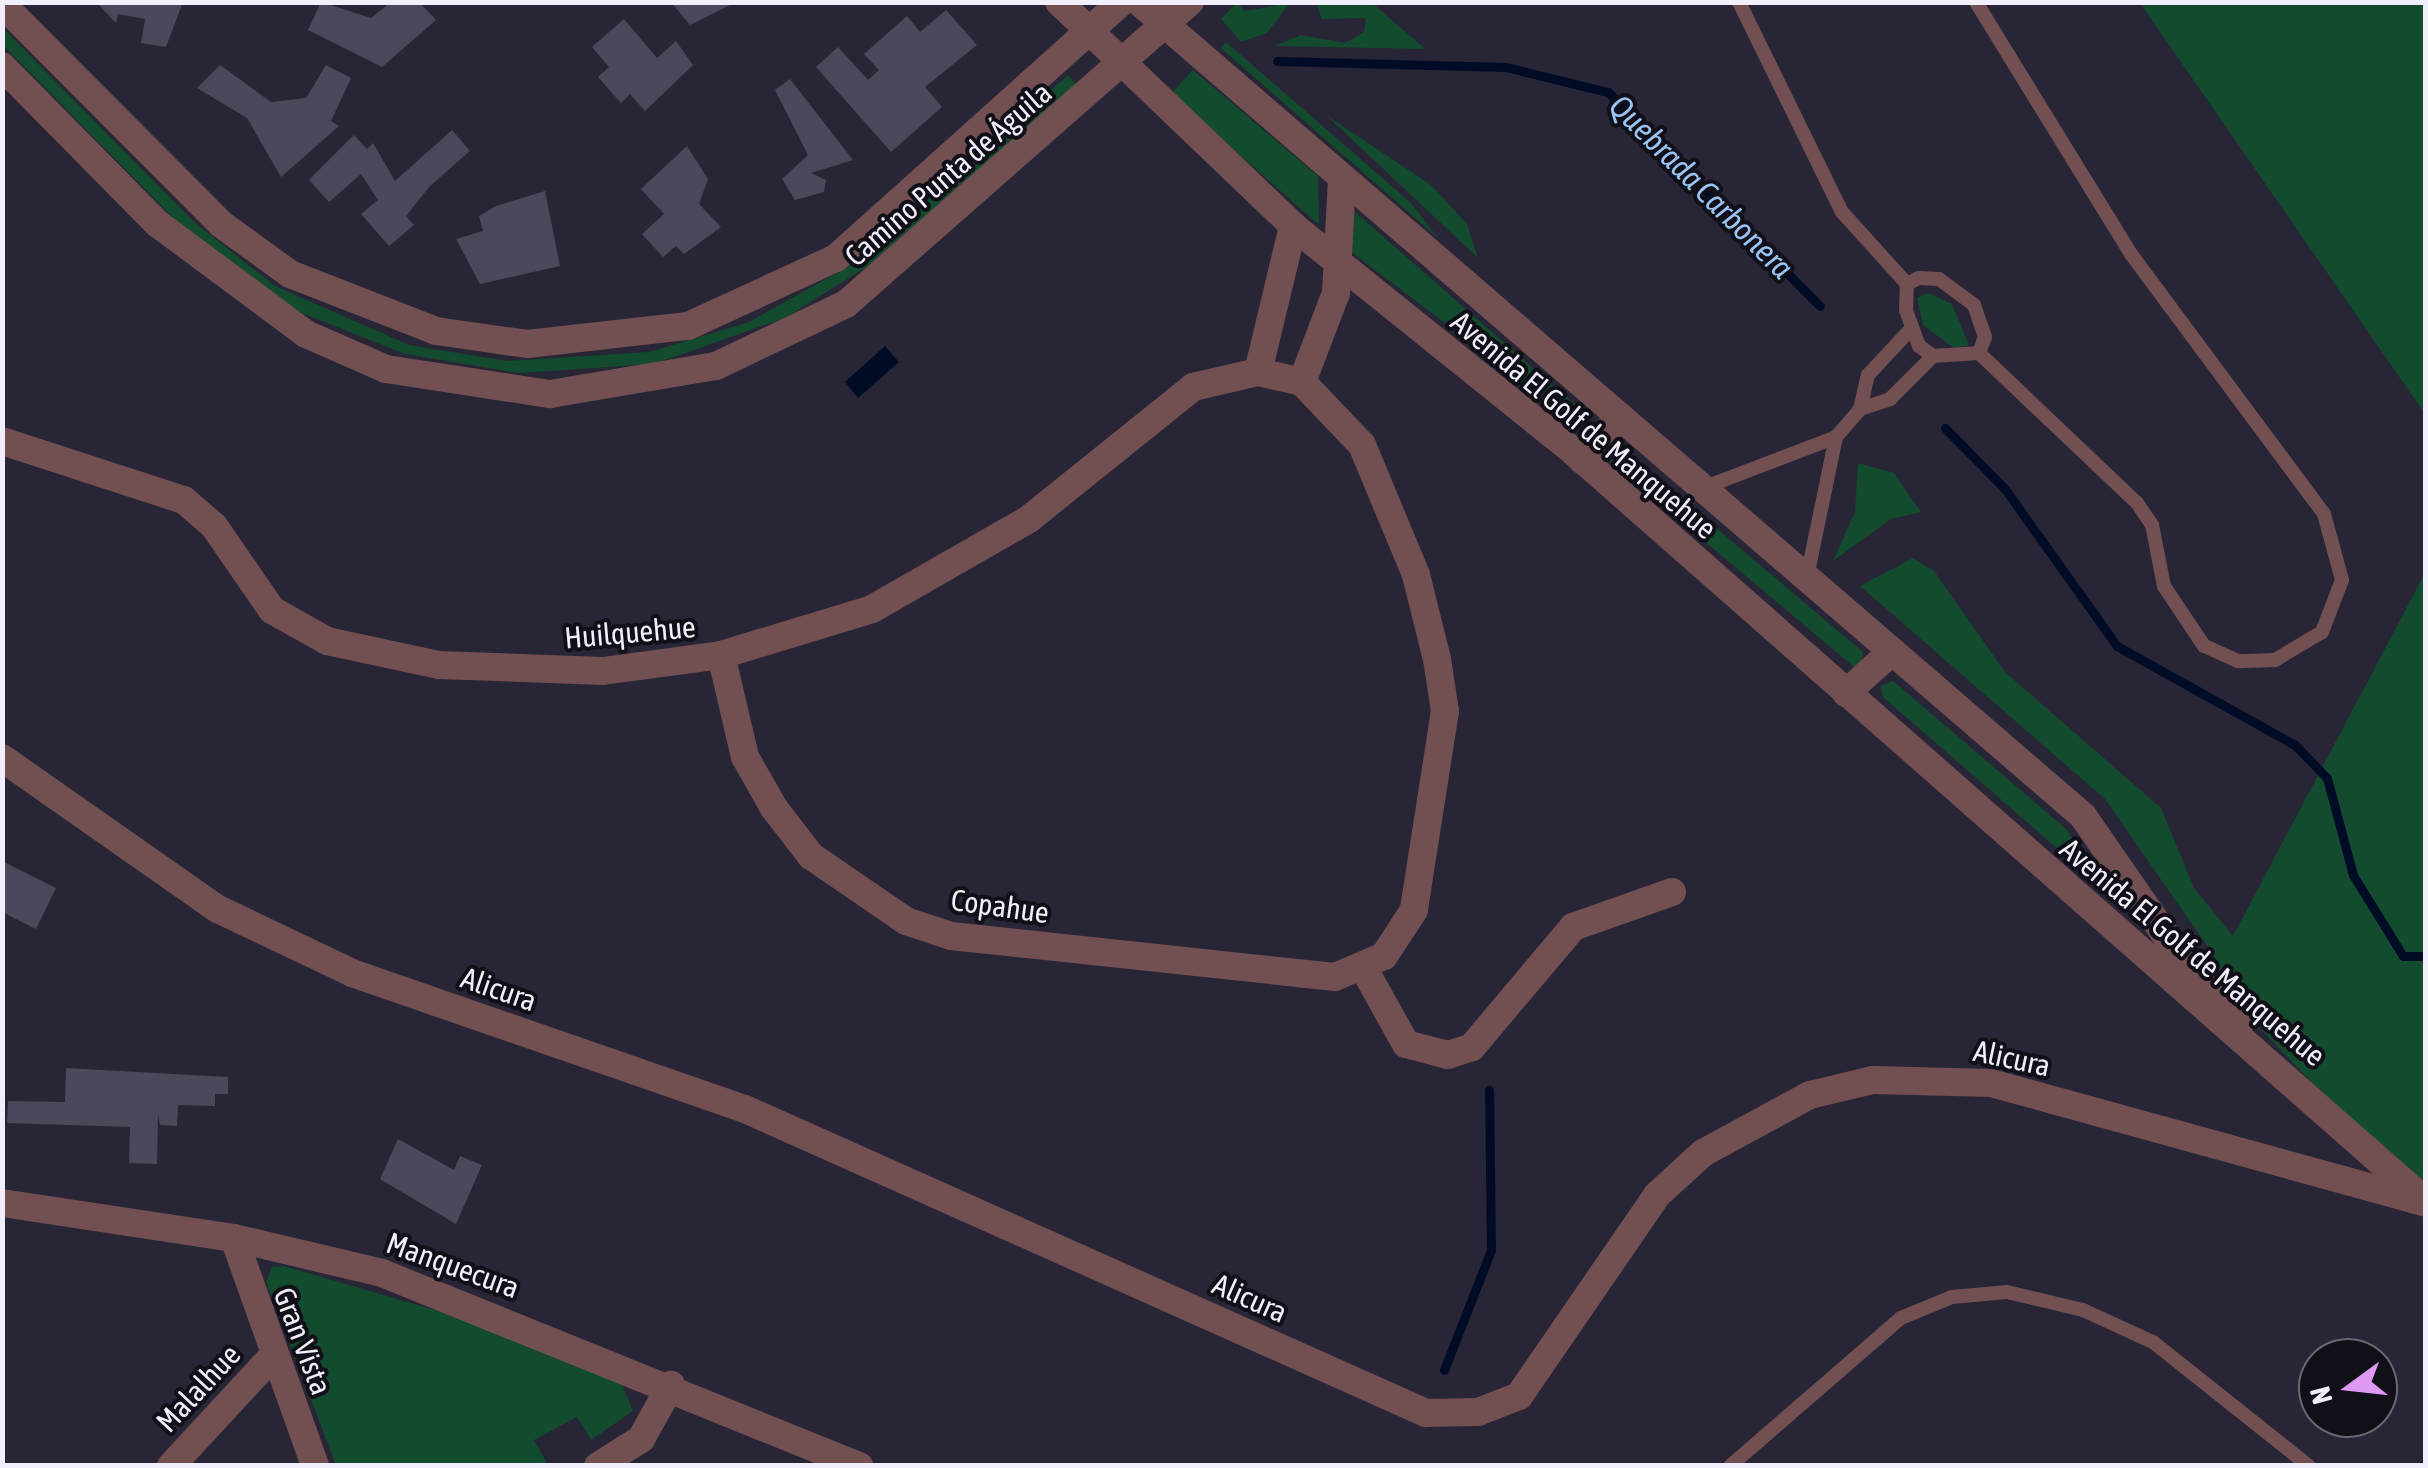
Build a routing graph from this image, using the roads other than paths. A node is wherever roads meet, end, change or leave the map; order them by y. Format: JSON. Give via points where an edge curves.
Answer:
{"nodes":[{"id":1,"x":1059,"y":2,"type":"edge"},
{"id":2,"x":1121,"y":2,"type":"edge"},
{"id":3,"x":1139,"y":2,"type":"edge"},
{"id":4,"x":1190,"y":2,"type":"edge"},
{"id":5,"x":1739,"y":2,"type":"edge"},
{"id":6,"x":1976,"y":2,"type":"edge"},
{"id":7,"x":2,"y":4,"type":"edge"},
{"id":8,"x":1164,"y":26,"type":"junction"},
{"id":9,"x":1088,"y":34,"type":"junction"},
{"id":10,"x":2,"y":66,"type":"edge"},
{"id":11,"x":1119,"y":67,"type":"junction"},
{"id":12,"x":1342,"y":179,"type":"junction"},
{"id":13,"x":1293,"y":226,"type":"junction"},
{"id":14,"x":1338,"y":266,"type":"junction"},
{"id":15,"x":1907,"y":284,"type":"junction"},
{"id":16,"x":1909,"y":331,"type":"junction"},
{"id":17,"x":1979,"y":353,"type":"junction"},
{"id":18,"x":1933,"y":356,"type":"junction"},
{"id":19,"x":1258,"y":372,"type":"junction"},
{"id":20,"x":1302,"y":382,"type":"junction"},
{"id":21,"x":1860,"y":409,"type":"junction"},
{"id":22,"x":1618,"y":418,"type":"junction"},
{"id":23,"x":1836,"y":437,"type":"junction"},
{"id":24,"x":2,"y":441,"type":"edge"},
{"id":25,"x":1583,"y":461,"type":"junction"},
{"id":26,"x":1700,"y":489,"type":"junction"},
{"id":27,"x":1807,"y":579,"type":"junction"},
{"id":28,"x":1890,"y":653,"type":"junction"},
{"id":29,"x":721,"y":656,"type":"junction"},
{"id":30,"x":1846,"y":694,"type":"junction"},
{"id":31,"x":2,"y":758,"type":"edge"},
{"id":32,"x":1672,"y":892,"type":"dead end"},
{"id":33,"x":1364,"y":969,"type":"junction"},
{"id":34,"x":2310,"y":1095,"type":"junction"},
{"id":35,"x":2426,"y":1202,"type":"edge"},
{"id":36,"x":2,"y":1203,"type":"edge"},
{"id":37,"x":234,"y":1238,"type":"junction"},
{"id":38,"x":273,"y":1356,"type":"junction"},
{"id":39,"x":671,"y":1384,"type":"junction"},
{"id":40,"x":171,"y":1466,"type":"edge"},
{"id":41,"x":315,"y":1466,"type":"edge"},
{"id":42,"x":598,"y":1466,"type":"edge"},
{"id":43,"x":859,"y":1466,"type":"edge"},
{"id":44,"x":1730,"y":1466,"type":"edge"},
{"id":45,"x":2309,"y":1466,"type":"edge"}],
"edges":[{"from":1,"to":9,"type":"street","name":"Avenida El Golf de Manquehue"},
{"from":2,"to":9,"type":"street","name":"Camino Punta de Águila"},
{"from":3,"to":8,"type":"street","name":"Avenida El Golf de Manquehue"},
{"from":4,"to":8,"type":"street","name":"Camino Punta de Águila"},
{"from":5,"to":15,"type":"lane","via":[[1842,212]]},
{"from":6,"to":17,"type":"lane","via":[[2131,254],[2324,514],[2342,580],[2322,632],[2275,660],[2238,660],[2204,646],[2164,586],[2152,524],[2137,502]]},
{"from":7,"to":9,"type":"street","name":"Camino Punta de Águila","via":[[222,224],[290,274],[436,331],[527,344],[688,326],[836,258]]},
{"from":8,"to":11,"type":"street","name":"Camino Punta de Águila"},
{"from":8,"to":12,"type":"street","name":"Avenida El Golf de Manquehue"},
{"from":9,"to":11,"type":"street","name":"Avenida El Golf de Manquehue"},
{"from":10,"to":11,"type":"street","name":"Camino Punta de Águila","via":[[158,224],[306,334],[386,368],[550,394],[716,366],[846,304]]},
{"from":11,"to":13,"type":"street","name":"Avenida El Golf de Manquehue"},
{"from":12,"to":14,"type":"street"},
{"from":12,"to":22,"type":"street","name":"Avenida El Golf de Manquehue"},
{"from":13,"to":14,"type":"street","name":"Avenida El Golf de Manquehue"},
{"from":13,"to":19,"type":"street"},
{"from":14,"to":20,"type":"street"},
{"from":14,"to":25,"type":"street","name":"Avenida El Golf de Manquehue"},
{"from":15,"to":16,"type":"lane"},
{"from":15,"to":17,"type":"lane","via":[[1939,278],[1974,305],[1985,337]]},
{"from":16,"to":18,"type":"lane"},
{"from":16,"to":21,"type":"lane","via":[[1868,375]]},
{"from":17,"to":18,"type":"lane"},
{"from":18,"to":21,"type":"lane","via":[[1890,399]]},
{"from":19,"to":20,"type":"street","name":"Huilquehue"},
{"from":19,"to":29,"type":"street","name":"Huilquehue","via":[[1175,396],[1029,519],[948,572],[823,628]]},
{"from":20,"to":33,"type":"street","via":[[1362,445],[1393,513],[1445,711],[1414,910]]},
{"from":21,"to":23,"type":"lane"},
{"from":22,"to":25,"type":"street"},
{"from":22,"to":26,"type":"street","name":"Avenida El Golf de Manquehue"},
{"from":23,"to":26,"type":"lane"},
{"from":23,"to":27,"type":"lane"},
{"from":24,"to":29,"type":"street","name":"Huilquehue","via":[[184,500],[214,526],[272,610],[352,649],[543,672]]},
{"from":25,"to":30,"type":"street","name":"Avenida El Golf de Manquehue"},
{"from":26,"to":27,"type":"street","name":"Avenida El Golf de Manquehue"},
{"from":27,"to":28,"type":"street","name":"Avenida El Golf de Manquehue"},
{"from":28,"to":30,"type":"street"},
{"from":28,"to":34,"type":"street","name":"Avenida El Golf de Manquehue","via":[[2083,816],[2171,943]]},
{"from":29,"to":33,"type":"street","name":"Copahue","via":[[745,757],[774,808],[810,856],[906,921],[951,936],[1298,975]]},
{"from":30,"to":34,"type":"street","name":"Avenida El Golf de Manquehue"},
{"from":31,"to":35,"type":"street","name":"Alicura","via":[[218,908],[352,973],[745,1109],[1426,1413],[1478,1412],[1518,1396],[1656,1195],[1703,1153],[1810,1095],[1873,1080],[1991,1083]]},
{"from":32,"to":33,"type":"street","via":[[1573,926],[1472,1047],[1448,1054],[1406,1044]]},
{"from":34,"to":35,"type":"street"},
{"from":36,"to":37,"type":"street","name":"Manquecura"},
{"from":37,"to":38,"type":"street","name":"Gran Vista"},
{"from":37,"to":39,"type":"street","name":"Manquecura","via":[[382,1273]]},
{"from":38,"to":40,"type":"street","name":"Malalhue"},
{"from":38,"to":41,"type":"street","name":"Gran Vista"},
{"from":39,"to":42,"type":"street","via":[[641,1439]]},
{"from":39,"to":43,"type":"street","name":"Manquecura"},
{"from":44,"to":45,"type":"lane","via":[[1901,1318],[1952,1297],[2007,1292],[2083,1310],[2153,1342]]}]}
